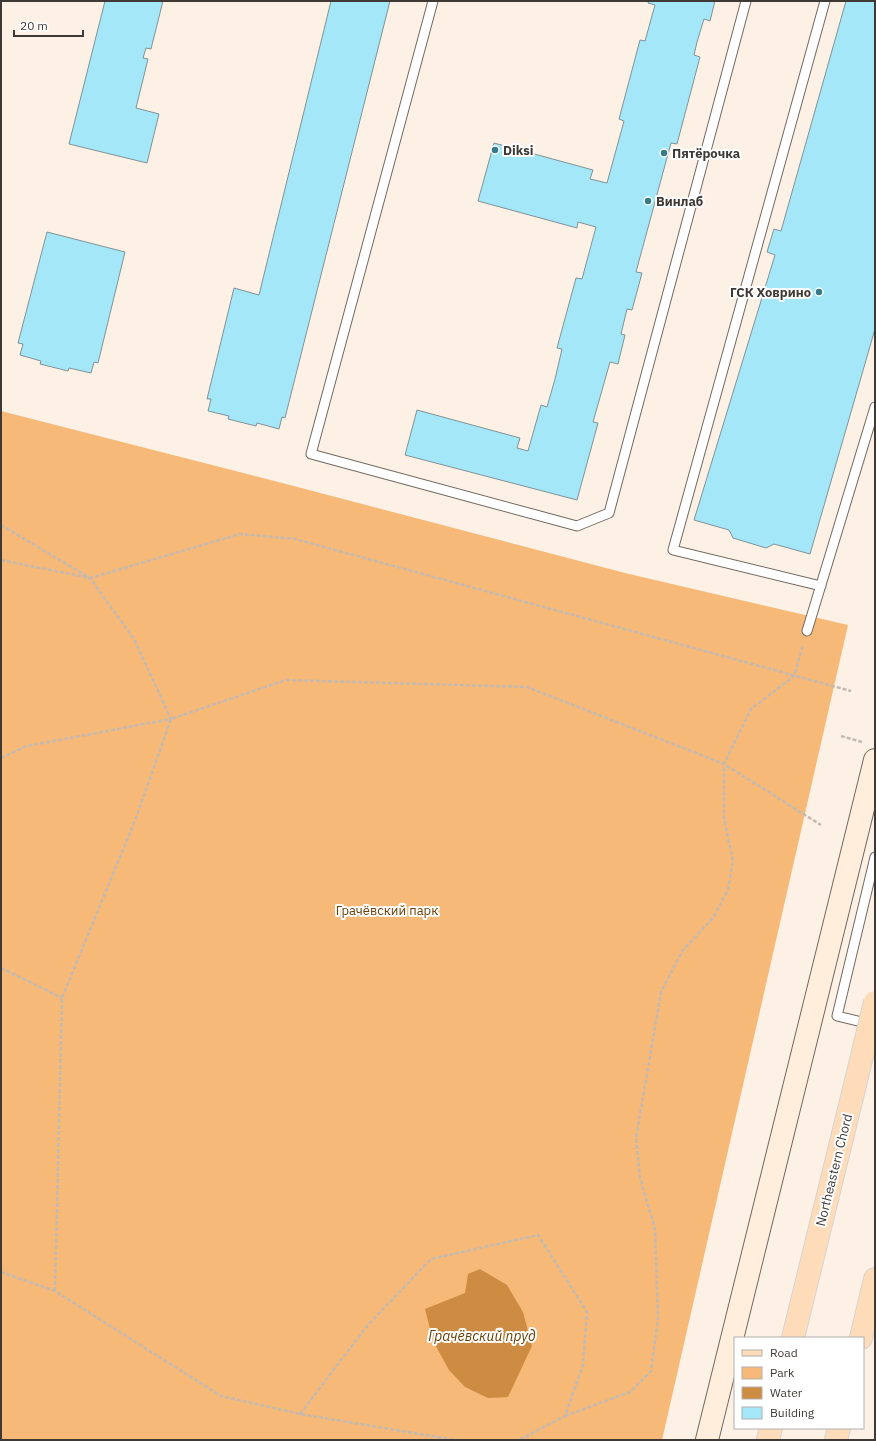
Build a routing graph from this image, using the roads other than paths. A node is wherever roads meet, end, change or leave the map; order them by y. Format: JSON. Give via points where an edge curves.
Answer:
{"nodes":[{"id":1,"x":433,"y":1,"type":"edge"},
{"id":2,"x":746,"y":1,"type":"edge"},
{"id":3,"x":825,"y":1,"type":"edge"},
{"id":4,"x":875,"y":407,"type":"edge"},
{"id":5,"x":821,"y":586,"type":"junction"},
{"id":6,"x":807,"y":632,"type":"road end"},
{"id":7,"x":872,"y":752,"type":"edge"},
{"id":8,"x":875,"y":857,"type":"edge"},
{"id":9,"x":875,"y":1002,"type":"edge"},
{"id":10,"x":875,"y":1026,"type":"edge"},
{"id":11,"x":875,"y":1279,"type":"edge"},
{"id":12,"x":793,"y":1337,"type":"edge"},
{"id":13,"x":861,"y":1337,"type":"edge"},
{"id":14,"x":771,"y":1429,"type":"edge"},
{"id":15,"x":839,"y":1429,"type":"edge"},
{"id":16,"x":707,"y":1440,"type":"edge"},
{"id":17,"x":768,"y":1440,"type":"edge"},
{"id":18,"x":836,"y":1440,"type":"edge"}],
"edges":[{"from":1,"to":2,"type":"lane","via":[[311,454],[578,526],[609,513]]},
{"from":3,"to":5,"type":"lane","via":[[673,550]]},
{"from":4,"to":5,"type":"lane"},
{"from":5,"to":6,"type":"lane"},
{"from":7,"to":16,"type":"main road"},
{"from":8,"to":10,"type":"lane","via":[[837,1016]]},
{"from":9,"to":12,"type":"main road","name":"Northeastern Chord","bridge":true},
{"from":11,"to":13,"type":"main road"},
{"from":14,"to":17,"type":"main road"},
{"from":15,"to":18,"type":"main road"}]}
